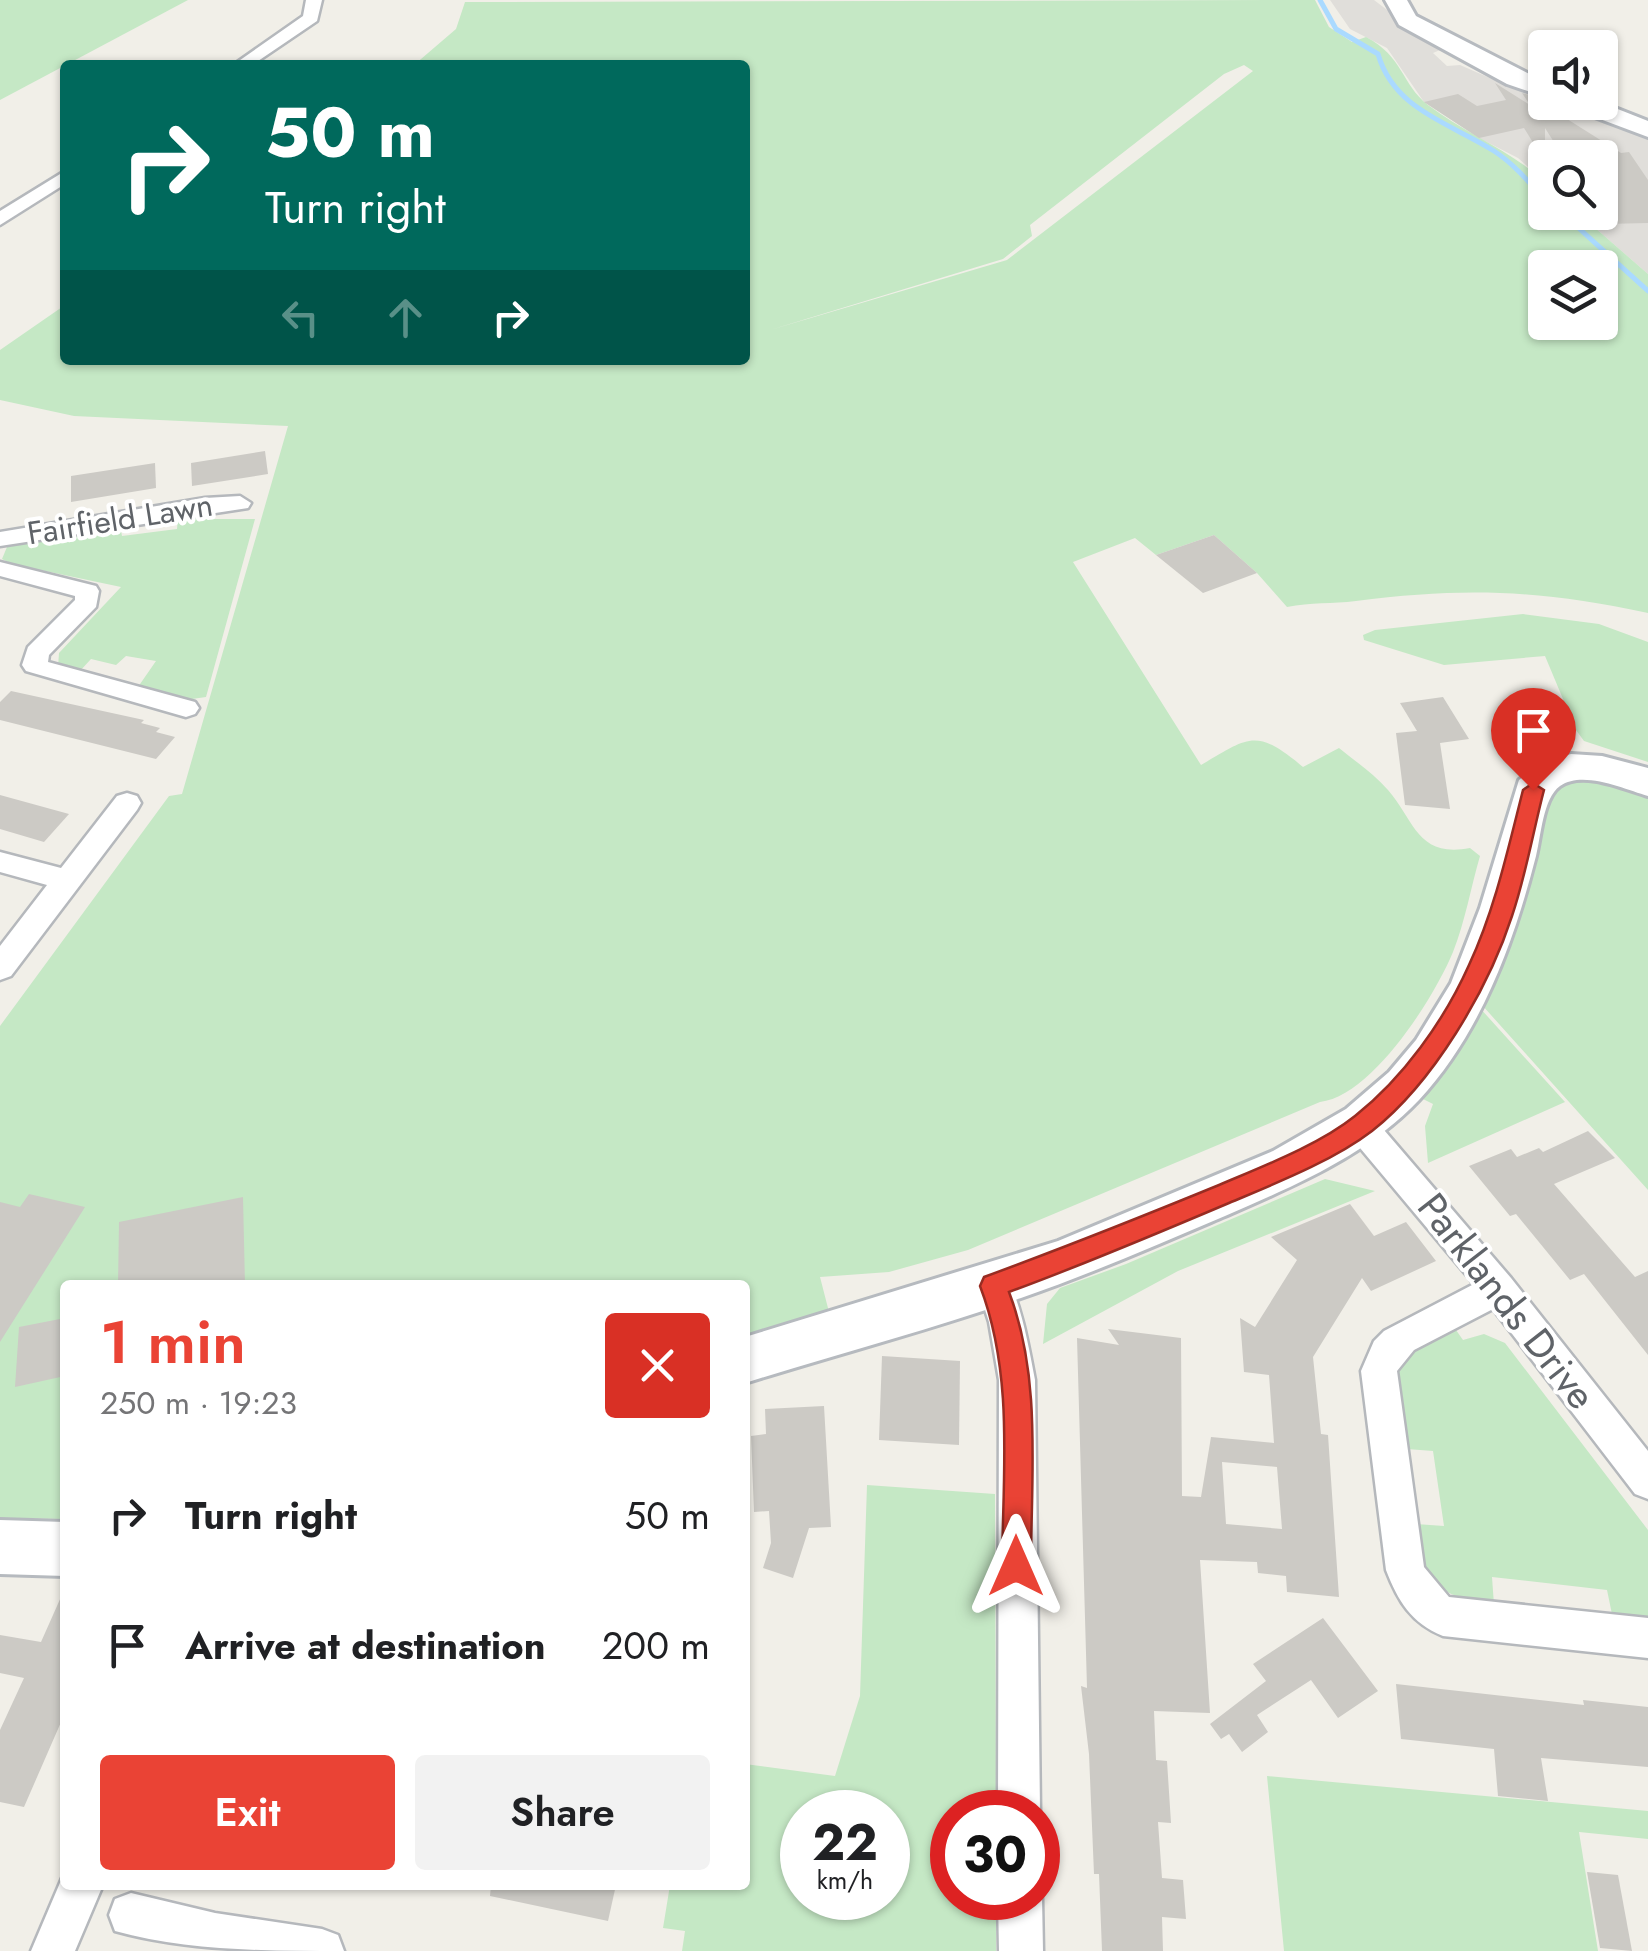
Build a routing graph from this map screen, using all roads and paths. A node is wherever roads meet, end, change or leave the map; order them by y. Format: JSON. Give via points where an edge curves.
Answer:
{"nodes":[{"id":1,"x":314,"y":0,"type":"edge"},
{"id":2,"x":1396,"y":0,"type":"edge"},
{"id":3,"x":248,"y":60,"type":"edge"},
{"id":4,"x":1528,"y":84,"type":"edge"},
{"id":5,"x":1618,"y":118,"type":"edge"},
{"id":6,"x":1648,"y":130,"type":"edge"},
{"id":7,"x":60,"y":179,"type":"edge"},
{"id":8,"x":0,"y":219,"type":"edge"},
{"id":9,"x":240,"y":503,"type":"dead end"},
{"id":10,"x":0,"y":539,"type":"edge"},
{"id":11,"x":0,"y":569,"type":"edge"},
{"id":12,"x":186,"y":708,"type":"dead end"},
{"id":13,"x":1648,"y":782,"type":"edge"},
{"id":14,"x":127,"y":803,"type":"dead end"},
{"id":15,"x":0,"y":862,"type":"edge"},
{"id":16,"x":67,"y":880,"type":"junction"},
{"id":17,"x":0,"y":968,"type":"edge"},
{"id":18,"x":1361,"y":1126,"type":"junction"},
{"id":19,"x":994,"y":1286,"type":"junction"},
{"id":20,"x":1499,"y":1289,"type":"junction"},
{"id":21,"x":750,"y":1359,"type":"edge"},
{"id":22,"x":1648,"y":1480,"type":"edge"},
{"id":23,"x":0,"y":1547,"type":"edge"},
{"id":24,"x":60,"y":1549,"type":"edge"},
{"id":25,"x":1648,"y":1638,"type":"edge"},
{"id":26,"x":1018,"y":1790,"type":"edge"},
{"id":27,"x":79,"y":1890,"type":"edge"},
{"id":28,"x":131,"y":1915,"type":"dead end"},
{"id":29,"x":1020,"y":1920,"type":"edge"},
{"id":30,"x":212,"y":1943,"type":"edge"},
{"id":31,"x":53,"y":1951,"type":"edge"},
{"id":32,"x":322,"y":1951,"type":"edge"},
{"id":33,"x":1020,"y":1951,"type":"edge"}],
"edges":[{"from":1,"to":3,"type":"street","via":[[311,18]]},
{"from":2,"to":4,"type":"street","via":[[1407,20]]},
{"from":5,"to":6,"type":"street"},
{"from":7,"to":8,"type":"street"},
{"from":9,"to":10,"type":"street","name":"Fairfield Lawn"},
{"from":11,"to":12,"type":"street","name":"Fairfield Lawn","via":[[88,591],[87,602],[37,653],[35,665],[117,679]]},
{"from":13,"to":18,"type":"street","via":[[1599,768],[1554,769],[1542,777],[1478,972],[1426,1059]]},
{"from":14,"to":16,"type":"street"},
{"from":15,"to":16,"type":"street"},
{"from":16,"to":17,"type":"street"},
{"from":18,"to":19,"type":"street","via":[[1271,1174]]},
{"from":18,"to":20,"type":"street","name":"Parklands Drive"},
{"from":19,"to":21,"type":"street"},
{"from":19,"to":26,"type":"street","via":[[1008,1322],[1017,1380]]},
{"from":20,"to":22,"type":"street","name":"Parklands Drive"},
{"from":20,"to":25,"type":"street","via":[[1401,1339],[1382,1358],[1404,1570],[1423,1605],[1442,1616]]},
{"from":23,"to":24,"type":"street"},
{"from":27,"to":31,"type":"street"},
{"from":28,"to":30,"type":"street"},
{"from":29,"to":33,"type":"street"},
{"from":30,"to":32,"type":"street"}]}
